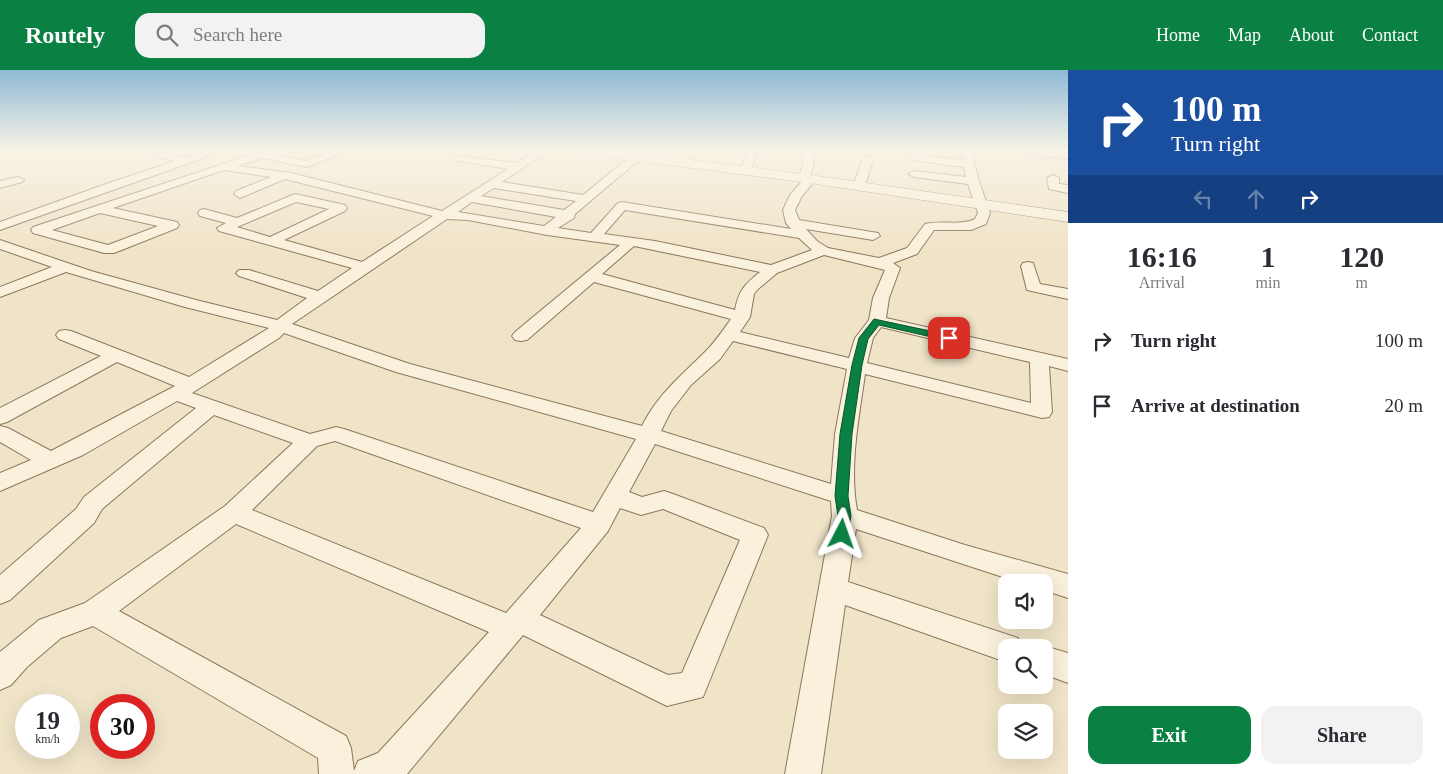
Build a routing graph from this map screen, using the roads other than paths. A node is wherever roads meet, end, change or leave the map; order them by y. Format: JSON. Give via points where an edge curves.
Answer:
{"nodes":[{"id":1,"x":124,"y":183,"type":"edge"},
{"id":2,"x":177,"y":183,"type":"edge"},
{"id":3,"x":266,"y":183,"type":"edge"},
{"id":4,"x":315,"y":183,"type":"edge"},
{"id":5,"x":608,"y":183,"type":"edge"},
{"id":6,"x":804,"y":183,"type":"edge"},
{"id":7,"x":839,"y":183,"type":"edge"},
{"id":8,"x":860,"y":183,"type":"edge"},
{"id":9,"x":974,"y":183,"type":"edge"},
{"id":10,"x":1053,"y":183,"type":"edge"},
{"id":11,"x":492,"y":184,"type":"joint"},
{"id":12,"x":859,"y":186,"type":"junction"},
{"id":13,"x":1068,"y":189,"type":"edge"},
{"id":14,"x":240,"y":194,"type":"dead end"},
{"id":15,"x":471,"y":198,"type":"junction"},
{"id":16,"x":587,"y":199,"type":"junction"},
{"id":17,"x":981,"y":204,"type":"junction"},
{"id":18,"x":99,"y":209,"type":"junction"},
{"id":19,"x":204,"y":213,"type":"dead end"},
{"id":20,"x":444,"y":215,"type":"junction"},
{"id":21,"x":569,"y":215,"type":"junction"},
{"id":22,"x":1068,"y":217,"type":"edge"},
{"id":23,"x":239,"y":222,"type":"junction"},
{"id":24,"x":0,"y":226,"type":"edge"},
{"id":25,"x":799,"y":229,"type":"junction"},
{"id":26,"x":547,"y":231,"type":"junction"},
{"id":27,"x":594,"y":236,"type":"junction"},
{"id":28,"x":873,"y":236,"type":"dead end"},
{"id":29,"x":272,"y":241,"type":"junction"},
{"id":30,"x":631,"y":242,"type":"junction"},
{"id":31,"x":0,"y":244,"type":"edge"},
{"id":32,"x":823,"y":252,"type":"junction"},
{"id":33,"x":880,"y":263,"type":"junction"},
{"id":34,"x":1028,"y":266,"type":"dead end"},
{"id":35,"x":66,"y":267,"type":"junction"},
{"id":36,"x":364,"y":267,"type":"junction"},
{"id":37,"x":772,"y":270,"type":"junction"},
{"id":38,"x":244,"y":273,"type":"dead end"},
{"id":39,"x":591,"y":276,"type":"junction"},
{"id":40,"x":0,"y":292,"type":"edge"},
{"id":41,"x":1068,"y":294,"type":"edge"},
{"id":42,"x":320,"y":297,"type":"junction"},
{"id":43,"x":742,"y":317,"type":"junction"},
{"id":44,"x":877,"y":321,"type":"junction"},
{"id":45,"x":281,"y":326,"type":"junction"},
{"id":46,"x":728,"y":334,"type":"junction"},
{"id":47,"x":65,"y":335,"type":"dead end"},
{"id":48,"x":521,"y":336,"type":"dead end"},
{"id":49,"x":117,"y":355,"type":"junction"},
{"id":50,"x":1039,"y":358,"type":"junction"},
{"id":51,"x":857,"y":365,"type":"junction"},
{"id":52,"x":1068,"y":365,"type":"edge"},
{"id":53,"x":183,"y":389,"type":"junction"},
{"id":54,"x":212,"y":406,"type":"junction"},
{"id":55,"x":0,"y":417,"type":"edge"},
{"id":56,"x":0,"y":433,"type":"edge"},
{"id":57,"x":649,"y":435,"type":"junction"},
{"id":58,"x":309,"y":441,"type":"junction"},
{"id":59,"x":51,"y":461,"type":"junction"},
{"id":60,"x":0,"y":483,"type":"edge"},
{"id":61,"x":614,"y":496,"type":"junction"},
{"id":62,"x":843,"y":506,"type":"junction"},
{"id":63,"x":234,"y":513,"type":"junction"},
{"id":64,"x":599,"y":524,"type":"junction"},
{"id":65,"x":1068,"y":586,"type":"edge"},
{"id":66,"x":834,"y":589,"type":"junction"},
{"id":67,"x":0,"y":592,"type":"edge"},
{"id":68,"x":95,"y":612,"type":"junction"},
{"id":69,"x":515,"y":624,"type":"junction"},
{"id":70,"x":998,"y":645,"type":"edge"},
{"id":71,"x":1053,"y":663,"type":"edge"},
{"id":72,"x":1068,"y":668,"type":"edge"},
{"id":73,"x":0,"y":675,"type":"edge"},
{"id":74,"x":337,"y":774,"type":"edge"},
{"id":75,"x":371,"y":774,"type":"edge"},
{"id":76,"x":803,"y":774,"type":"edge"}],
"edges":[{"from":1,"to":24,"type":"street"},
{"from":2,"to":18,"type":"street"},
{"from":3,"to":14,"type":"street"},
{"from":4,"to":20,"type":"street"},
{"from":5,"to":16,"type":"street"},
{"from":6,"to":25,"type":"street","via":[[789,210]]},
{"from":7,"to":12,"type":"street"},
{"from":8,"to":12,"type":"street"},
{"from":9,"to":17,"type":"street"},
{"from":10,"to":13,"type":"street","via":[[1053,187]]},
{"from":11,"to":15,"type":"street"},
{"from":11,"to":16,"type":"street"},
{"from":12,"to":17,"type":"street"},
{"from":15,"to":20,"type":"street"},
{"from":15,"to":21,"type":"street"},
{"from":16,"to":21,"type":"street"},
{"from":17,"to":22,"type":"street"},
{"from":17,"to":33,"type":"street","via":[[984,213],[981,221],[971,226],[940,225],[930,228],[912,251]]},
{"from":18,"to":18,"type":"street","via":[[38,230],[108,250],[172,225]]},
{"from":19,"to":23,"type":"street"},
{"from":20,"to":26,"type":"street"},
{"from":20,"to":36,"type":"street"},
{"from":21,"to":26,"type":"street"},
{"from":23,"to":29,"type":"street","via":[[224,228]]},
{"from":23,"to":29,"type":"street","via":[[295,198],[342,208]]},
{"from":25,"to":27,"type":"street","via":[[622,206]]},
{"from":25,"to":28,"type":"street"},
{"from":25,"to":32,"type":"street"},
{"from":26,"to":27,"type":"street"},
{"from":27,"to":30,"type":"street"},
{"from":29,"to":36,"type":"street"},
{"from":30,"to":37,"type":"street"},
{"from":30,"to":39,"type":"street"},
{"from":31,"to":35,"type":"street"},
{"from":32,"to":33,"type":"street"},
{"from":32,"to":37,"type":"street"},
{"from":33,"to":44,"type":"street","via":[[893,268],[881,298]]},
{"from":34,"to":41,"type":"street","via":[[1033,287]]},
{"from":35,"to":40,"type":"street"},
{"from":35,"to":45,"type":"street"},
{"from":36,"to":42,"type":"street"},
{"from":37,"to":43,"type":"street","via":[[746,294]]},
{"from":38,"to":42,"type":"street"},
{"from":39,"to":43,"type":"street"},
{"from":39,"to":48,"type":"street"},
{"from":42,"to":45,"type":"street"},
{"from":43,"to":46,"type":"street"},
{"from":44,"to":50,"type":"street"},
{"from":44,"to":51,"type":"street","via":[[864,338]]},
{"from":45,"to":53,"type":"street"},
{"from":45,"to":57,"type":"street","via":[[403,368]]},
{"from":46,"to":51,"type":"street"},
{"from":46,"to":57,"type":"street","via":[[713,355],[684,381],[661,409]]},
{"from":47,"to":49,"type":"street"},
{"from":49,"to":53,"type":"street"},
{"from":49,"to":55,"type":"street"},
{"from":50,"to":51,"type":"street","via":[[1042,412]]},
{"from":50,"to":52,"type":"street"},
{"from":51,"to":62,"type":"street","via":[[846,434]]},
{"from":53,"to":54,"type":"street"},
{"from":53,"to":59,"type":"street"},
{"from":54,"to":58,"type":"street"},
{"from":54,"to":67,"type":"street","via":[[93,503],[85,516]]},
{"from":56,"to":59,"type":"street"},
{"from":57,"to":61,"type":"street"},
{"from":57,"to":62,"type":"street"},
{"from":58,"to":63,"type":"street"},
{"from":58,"to":64,"type":"street","via":[[336,434]]},
{"from":59,"to":60,"type":"street"},
{"from":61,"to":64,"type":"street"},
{"from":61,"to":69,"type":"street","via":[[641,506],[664,500],[754,536],[692,686],[666,691]]},
{"from":62,"to":65,"type":"street","via":[[965,556]]},
{"from":62,"to":66,"type":"street"},
{"from":63,"to":68,"type":"street"},
{"from":63,"to":69,"type":"street"},
{"from":64,"to":69,"type":"street"},
{"from":66,"to":70,"type":"street"},
{"from":66,"to":76,"type":"street"},
{"from":68,"to":73,"type":"street","via":[[50,629]]},
{"from":68,"to":74,"type":"street","via":[[334,748]]},
{"from":69,"to":75,"type":"street","via":[[390,767]]},
{"from":71,"to":72,"type":"street"}]}
